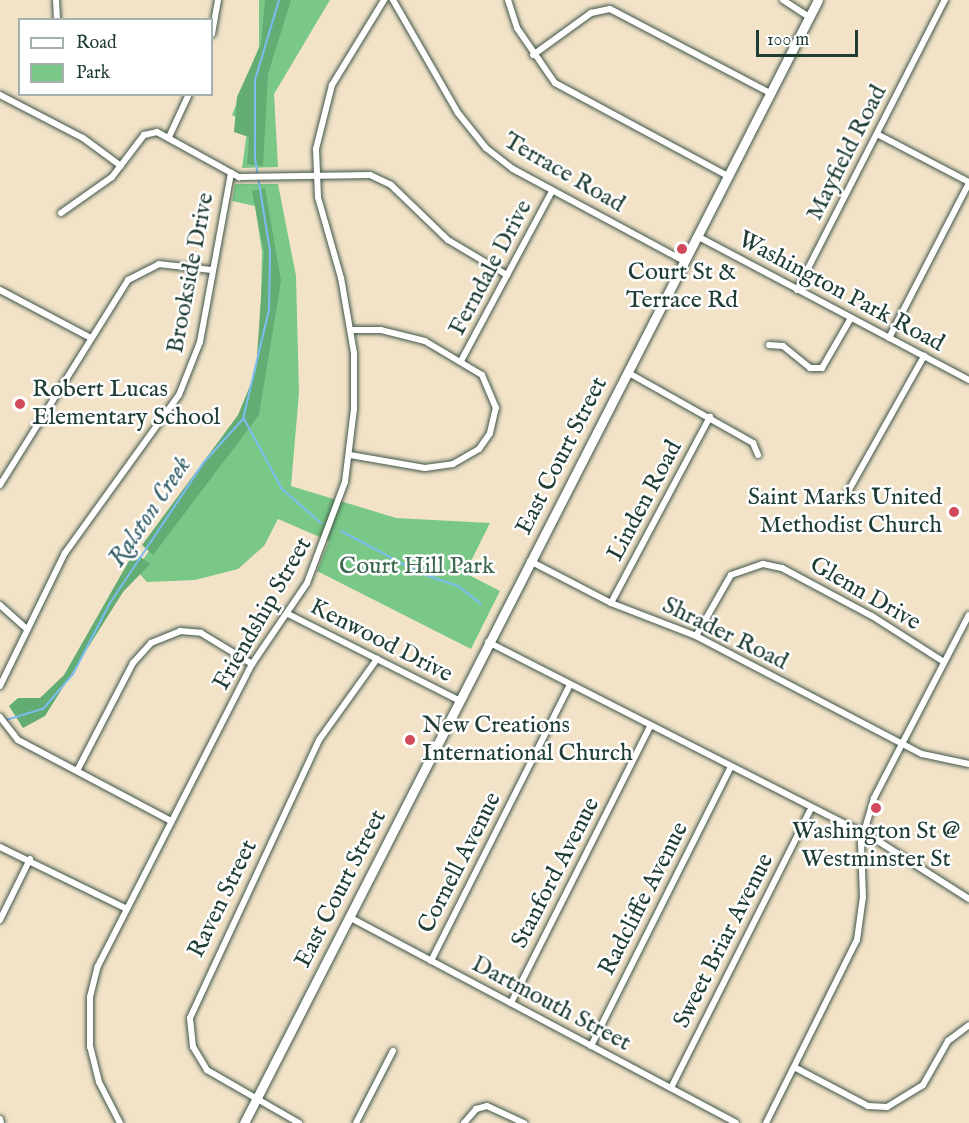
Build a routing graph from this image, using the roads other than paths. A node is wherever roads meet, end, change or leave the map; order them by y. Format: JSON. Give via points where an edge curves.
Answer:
{"nodes":[{"id":1,"x":56,"y":0,"type":"edge"},
{"id":2,"x":218,"y":0,"type":"edge"},
{"id":3,"x":384,"y":0,"type":"edge"},
{"id":4,"x":393,"y":0,"type":"edge"},
{"id":5,"x":508,"y":0,"type":"edge"},
{"id":6,"x":783,"y":0,"type":"edge"},
{"id":7,"x":818,"y":0,"type":"edge"},
{"id":8,"x":945,"y":0,"type":"edge"},
{"id":9,"x":809,"y":17,"type":"junction"},
{"id":10,"x":57,"y":18,"type":"edge"},
{"id":11,"x":213,"y":28,"type":"edge"},
{"id":12,"x":534,"y":55,"type":"junction"},
{"id":13,"x":770,"y":93,"type":"junction"},
{"id":14,"x":0,"y":95,"type":"edge"},
{"id":15,"x":188,"y":96,"type":"edge"},
{"id":16,"x":877,"y":134,"type":"junction"},
{"id":17,"x":169,"y":137,"type":"junction"},
{"id":18,"x":121,"y":166,"type":"junction"},
{"id":19,"x":231,"y":174,"type":"junction"},
{"id":20,"x":316,"y":176,"type":"junction"},
{"id":21,"x":728,"y":176,"type":"junction"},
{"id":22,"x":969,"y":183,"type":"edge"},
{"id":23,"x":552,"y":191,"type":"junction"},
{"id":24,"x":61,"y":213,"type":"dead end"},
{"id":25,"x":697,"y":236,"type":"junction"},
{"id":26,"x":684,"y":261,"type":"junction"},
{"id":27,"x":212,"y":270,"type":"junction"},
{"id":28,"x":507,"y":275,"type":"junction"},
{"id":29,"x":0,"y":290,"type":"edge"},
{"id":30,"x":797,"y":290,"type":"junction"},
{"id":31,"x":851,"y":318,"type":"junction"},
{"id":32,"x":351,"y":330,"type":"junction"},
{"id":33,"x":91,"y":338,"type":"junction"},
{"id":34,"x":889,"y":338,"type":"junction"},
{"id":35,"x":769,"y":345,"type":"dead end"},
{"id":36,"x":924,"y":356,"type":"junction"},
{"id":37,"x":461,"y":361,"type":"junction"},
{"id":38,"x":627,"y":372,"type":"junction"},
{"id":39,"x":969,"y":380,"type":"edge"},
{"id":40,"x":710,"y":417,"type":"junction"},
{"id":41,"x":350,"y":455,"type":"junction"},
{"id":42,"x":758,"y":455,"type":"dead end"},
{"id":43,"x":0,"y":485,"type":"edge"},
{"id":44,"x":845,"y":497,"type":"dead end"},
{"id":45,"x":530,"y":561,"type":"junction"},
{"id":46,"x":611,"y":603,"type":"junction"},
{"id":47,"x":0,"y":604,"type":"edge"},
{"id":48,"x":288,"y":614,"type":"junction"},
{"id":49,"x":969,"y":615,"type":"edge"},
{"id":50,"x":27,"y":629,"type":"junction"},
{"id":51,"x":696,"y":636,"type":"junction"},
{"id":52,"x":488,"y":642,"type":"junction"},
{"id":53,"x":377,"y":659,"type":"junction"},
{"id":54,"x":944,"y":662,"type":"junction"},
{"id":55,"x":252,"y":664,"type":"junction"},
{"id":56,"x":570,"y":685,"type":"junction"},
{"id":57,"x":0,"y":686,"type":"edge"},
{"id":58,"x":458,"y":700,"type":"junction"},
{"id":59,"x":0,"y":717,"type":"edge"},
{"id":60,"x":650,"y":727,"type":"junction"},
{"id":61,"x":902,"y":744,"type":"junction"},
{"id":62,"x":969,"y":764,"type":"edge"},
{"id":63,"x":730,"y":769,"type":"junction"},
{"id":64,"x":77,"y":771,"type":"junction"},
{"id":65,"x":810,"y":811,"type":"junction"},
{"id":66,"x":169,"y":820,"type":"junction"},
{"id":67,"x":862,"y":836,"type":"junction"},
{"id":68,"x":0,"y":847,"type":"edge"},
{"id":69,"x":30,"y":859,"type":"junction"},
{"id":70,"x":969,"y":899,"type":"edge"},
{"id":71,"x":125,"y":908,"type":"junction"},
{"id":72,"x":349,"y":917,"type":"junction"},
{"id":73,"x":0,"y":920,"type":"edge"},
{"id":74,"x":431,"y":961,"type":"junction"},
{"id":75,"x":511,"y":1003,"type":"junction"},
{"id":76,"x":969,"y":1024,"type":"edge"},
{"id":77,"x":591,"y":1046,"type":"junction"},
{"id":78,"x":393,"y":1051,"type":"dead end"},
{"id":79,"x":794,"y":1067,"type":"junction"},
{"id":80,"x":670,"y":1088,"type":"junction"},
{"id":81,"x":256,"y":1100,"type":"junction"},
{"id":82,"x":120,"y":1123,"type":"edge"},
{"id":83,"x":244,"y":1123,"type":"edge"},
{"id":84,"x":299,"y":1123,"type":"edge"},
{"id":85,"x":356,"y":1123,"type":"edge"},
{"id":86,"x":464,"y":1123,"type":"edge"},
{"id":87,"x":524,"y":1123,"type":"edge"},
{"id":88,"x":736,"y":1123,"type":"edge"},
{"id":89,"x":766,"y":1123,"type":"edge"}],
"edges":[{"from":1,"to":10,"type":"street"},
{"from":2,"to":11,"type":"street"},
{"from":3,"to":20,"type":"street","name":"Friendship Street","via":[[328,93],[318,134]]},
{"from":4,"to":23,"type":"street","name":"Terrace Road","via":[[471,132],[506,164]]},
{"from":5,"to":12,"type":"street"},
{"from":6,"to":9,"type":"street"},
{"from":7,"to":9,"type":"street","name":"East Court Street"},
{"from":8,"to":16,"type":"street","name":"Mayfield Road"},
{"from":9,"to":13,"type":"street","name":"East Court Street"},
{"from":12,"to":13,"type":"street","via":[[591,13],[610,9]]},
{"from":12,"to":21,"type":"street","via":[[568,92]]},
{"from":13,"to":21,"type":"street","name":"East Court Street"},
{"from":14,"to":18,"type":"street","via":[[83,138]]},
{"from":15,"to":17,"type":"street"},
{"from":16,"to":22,"type":"street"},
{"from":16,"to":30,"type":"street","name":"Mayfield Road"},
{"from":17,"to":18,"type":"street","via":[[152,131],[144,135]]},
{"from":17,"to":19,"type":"street"},
{"from":18,"to":24,"type":"street"},
{"from":19,"to":20,"type":"street","via":[[262,178]]},
{"from":19,"to":27,"type":"street","name":"Brookside Drive"},
{"from":20,"to":28,"type":"street","via":[[362,174],[387,182],[441,235]]},
{"from":20,"to":32,"type":"street","name":"Friendship Street"},
{"from":21,"to":25,"type":"street","name":"East Court Street"},
{"from":22,"to":34,"type":"street"},
{"from":23,"to":26,"type":"street","name":"Terrace Road"},
{"from":23,"to":28,"type":"street","name":"Ferndale Drive"},
{"from":25,"to":26,"type":"street","name":"East Court Street"},
{"from":25,"to":30,"type":"street","name":"Washington Park Road"},
{"from":26,"to":38,"type":"street","name":"East Court Street"},
{"from":27,"to":33,"type":"street","via":[[166,264],[140,270],[122,287]]},
{"from":27,"to":50,"type":"street","name":"Brookside Drive","via":[[200,342],[179,395],[65,553]]},
{"from":28,"to":37,"type":"street","name":"Ferndale Drive"},
{"from":29,"to":33,"type":"street"},
{"from":30,"to":31,"type":"street","name":"Washington Park Road"},
{"from":31,"to":34,"type":"street","name":"Washington Park Road"},
{"from":31,"to":35,"type":"street","via":[[822,368],[810,368],[783,346]]},
{"from":32,"to":37,"type":"street","via":[[404,333]]},
{"from":32,"to":41,"type":"street","name":"Friendship Street"},
{"from":33,"to":43,"type":"street"},
{"from":34,"to":36,"type":"street","name":"Washington Park Road"},
{"from":36,"to":39,"type":"street","name":"Washington Park Road"},
{"from":36,"to":44,"type":"street"},
{"from":37,"to":41,"type":"street","via":[[482,375],[495,396],[495,421],[479,449],[440,467]]},
{"from":38,"to":40,"type":"street"},
{"from":38,"to":45,"type":"street","name":"East Court Street"},
{"from":40,"to":42,"type":"street","via":[[753,443]]},
{"from":40,"to":46,"type":"street","name":"Linden Road"},
{"from":41,"to":48,"type":"street","name":"Friendship Street","via":[[328,538]]},
{"from":45,"to":46,"type":"street","name":"Shrader Road"},
{"from":45,"to":52,"type":"street","name":"East Court Street"},
{"from":46,"to":51,"type":"street","name":"Shrader Road"},
{"from":47,"to":50,"type":"street"},
{"from":48,"to":53,"type":"street","name":"Kenwood Drive"},
{"from":48,"to":55,"type":"street","name":"Friendship Street"},
{"from":49,"to":54,"type":"street"},
{"from":50,"to":57,"type":"street","name":"Brookside Drive"},
{"from":51,"to":54,"type":"street","name":"Glenn Drive","via":[[731,575],[763,564],[782,568],[862,611]]},
{"from":51,"to":61,"type":"street","name":"Shrader Road"},
{"from":52,"to":56,"type":"street"},
{"from":52,"to":58,"type":"street","name":"East Court Street"},
{"from":53,"to":58,"type":"street","name":"Kenwood Drive"},
{"from":53,"to":81,"type":"street","name":"Raven Street","via":[[319,740],[191,1009],[190,1039],[201,1064]]},
{"from":54,"to":61,"type":"street"},
{"from":55,"to":64,"type":"street","via":[[201,633],[160,637],[136,658]]},
{"from":55,"to":66,"type":"street","name":"Friendship Street"},
{"from":56,"to":60,"type":"street"},
{"from":56,"to":74,"type":"street","name":"Cornell Avenue"},
{"from":58,"to":72,"type":"street","name":"East Court Street"},
{"from":59,"to":64,"type":"street","via":[[7,729]]},
{"from":60,"to":63,"type":"street"},
{"from":60,"to":75,"type":"street","name":"Stanford Avenue"},
{"from":61,"to":62,"type":"street","name":"Shrader Road","via":[[928,756]]},
{"from":61,"to":67,"type":"street","via":[[874,798]]},
{"from":63,"to":65,"type":"street"},
{"from":63,"to":77,"type":"street","name":"Radcliffe Avenue"},
{"from":64,"to":66,"type":"street"},
{"from":65,"to":67,"type":"street"},
{"from":65,"to":80,"type":"street","name":"Sweet Briar Avenue"},
{"from":66,"to":71,"type":"street","name":"Friendship Street"},
{"from":67,"to":70,"type":"street","via":[[949,881]]},
{"from":67,"to":79,"type":"street","via":[[863,904],[857,939]]},
{"from":68,"to":69,"type":"street"},
{"from":69,"to":71,"type":"street"},
{"from":69,"to":73,"type":"street"},
{"from":71,"to":82,"type":"street","name":"Friendship Street","via":[[98,966],[88,1012],[94,1065]]},
{"from":72,"to":74,"type":"street","name":"Dartmouth Street"},
{"from":72,"to":81,"type":"street","name":"East Court Street"},
{"from":74,"to":75,"type":"street","name":"Dartmouth Street"},
{"from":75,"to":77,"type":"street","name":"Dartmouth Street"},
{"from":76,"to":79,"type":"street","via":[[948,1041],[923,1085],[887,1107],[868,1106]]},
{"from":77,"to":80,"type":"street","name":"Dartmouth Street"},
{"from":78,"to":85,"type":"street"},
{"from":79,"to":89,"type":"street"},
{"from":80,"to":88,"type":"street","name":"Dartmouth Street"},
{"from":81,"to":83,"type":"street","name":"East Court Street"},
{"from":81,"to":84,"type":"street","name":"Raven Street"},
{"from":86,"to":87,"type":"street","via":[[476,1109],[487,1106]]}]}
